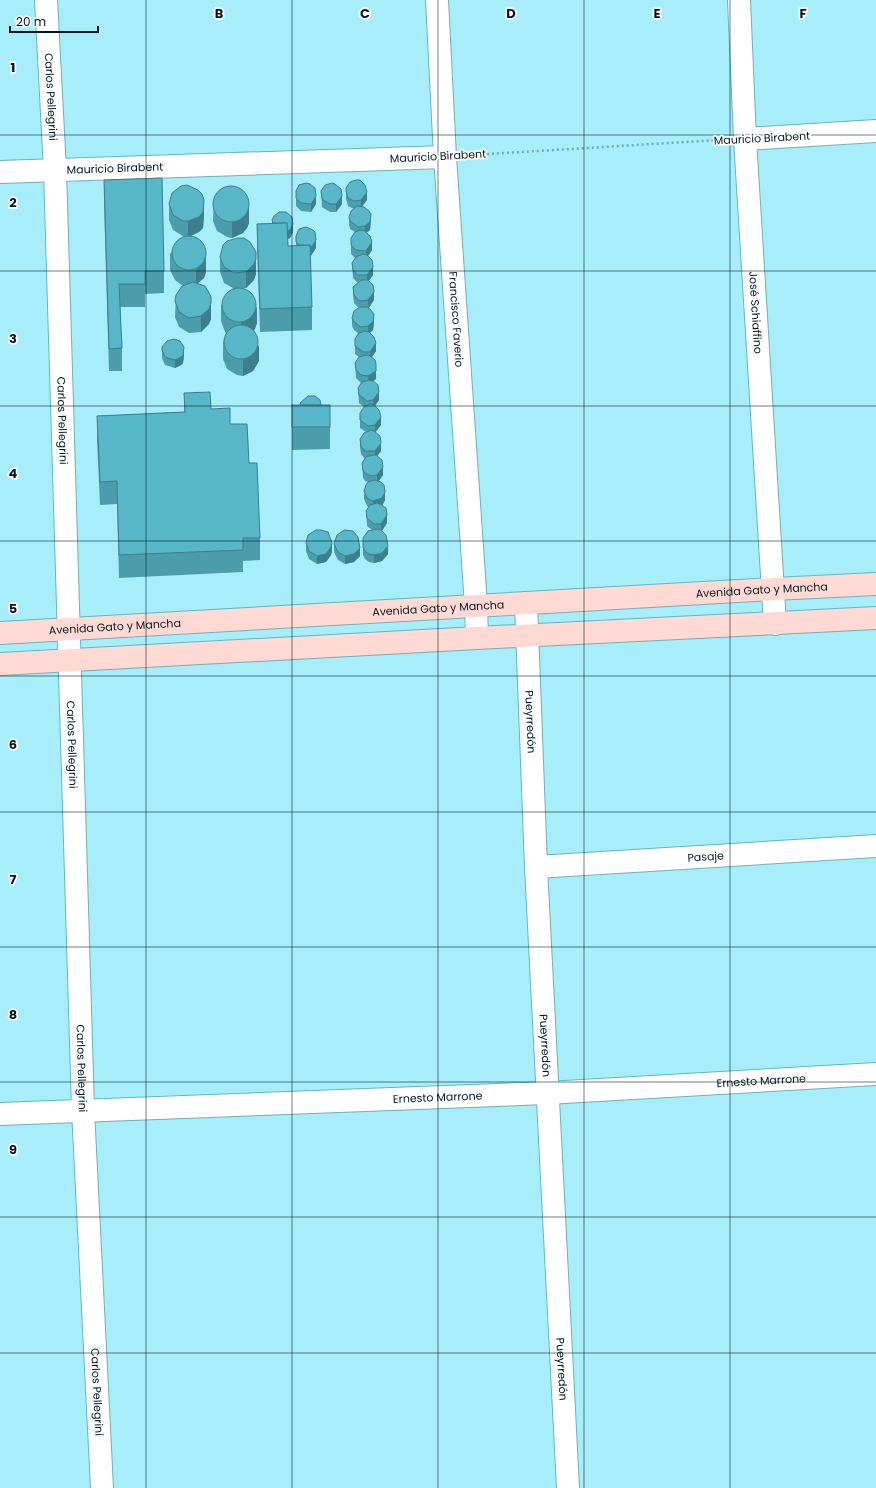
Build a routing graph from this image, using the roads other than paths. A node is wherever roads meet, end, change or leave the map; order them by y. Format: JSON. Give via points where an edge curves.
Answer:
{"nodes":[{"id":1,"x":46,"y":0,"type":"edge"},
{"id":2,"x":437,"y":0,"type":"edge"},
{"id":3,"x":739,"y":0,"type":"edge"},
{"id":4,"x":876,"y":131,"type":"edge"},
{"id":5,"x":745,"y":139,"type":"junction"},
{"id":6,"x":445,"y":157,"type":"junction"},
{"id":7,"x":55,"y":170,"type":"junction"},
{"id":8,"x":0,"y":172,"type":"edge"},
{"id":9,"x":876,"y":584,"type":"edge"},
{"id":10,"x":774,"y":589,"type":"junction"},
{"id":11,"x":526,"y":602,"type":"junction"},
{"id":12,"x":476,"y":605,"type":"junction"},
{"id":13,"x":876,"y":618,"type":"edge"},
{"id":14,"x":775,"y":624,"type":"junction"},
{"id":15,"x":70,"y":629,"type":"junction"},
{"id":16,"x":0,"y":633,"type":"edge"},
{"id":17,"x":527,"y":636,"type":"junction"},
{"id":18,"x":477,"y":638,"type":"junction"},
{"id":19,"x":70,"y":660,"type":"junction"},
{"id":20,"x":0,"y":664,"type":"edge"},
{"id":21,"x":876,"y":846,"type":"edge"},
{"id":22,"x":536,"y":867,"type":"junction"},
{"id":23,"x":876,"y":1074,"type":"edge"},
{"id":24,"x":547,"y":1093,"type":"junction"},
{"id":25,"x":83,"y":1110,"type":"junction"},
{"id":26,"x":0,"y":1114,"type":"edge"},
{"id":27,"x":102,"y":1488,"type":"edge"},
{"id":28,"x":568,"y":1488,"type":"edge"}],
"edges":[{"from":1,"to":7,"type":"street","name":"Carlos Pellegrini"},
{"from":2,"to":6,"type":"street","name":"Francisco Faverio"},
{"from":3,"to":5,"type":"street","name":"José Schiaffino"},
{"from":4,"to":5,"type":"street","name":"Mauricio Birabent"},
{"from":5,"to":10,"type":"street","name":"José Schiaffino"},
{"from":6,"to":7,"type":"street","name":"Mauricio Birabent"},
{"from":6,"to":12,"type":"street","name":"Francisco Faverio"},
{"from":7,"to":8,"type":"street","name":"Mauricio Birabent"},
{"from":7,"to":15,"type":"street","name":"Carlos Pellegrini"},
{"from":9,"to":10,"type":"main road","name":"Avenida Gato y Mancha"},
{"from":10,"to":11,"type":"main road","name":"Avenida Gato y Mancha"},
{"from":10,"to":14,"type":"street","name":"José Schiaffino"},
{"from":11,"to":12,"type":"main road","name":"Avenida Gato y Mancha"},
{"from":11,"to":17,"type":"street","name":"Pueyrredón"},
{"from":12,"to":15,"type":"main road","name":"Avenida Gato y Mancha"},
{"from":12,"to":18,"type":"street","name":"Francisco Faverio"},
{"from":13,"to":14,"type":"main road"},
{"from":14,"to":17,"type":"main road"},
{"from":15,"to":16,"type":"main road","name":"Avenida Gato y Mancha"},
{"from":15,"to":19,"type":"street","name":"Carlos Pellegrini"},
{"from":17,"to":18,"type":"main road"},
{"from":17,"to":22,"type":"street","name":"Pueyrredón"},
{"from":18,"to":19,"type":"main road"},
{"from":19,"to":20,"type":"main road"},
{"from":19,"to":25,"type":"street","name":"Carlos Pellegrini"},
{"from":21,"to":22,"type":"street","name":"Pasaje"},
{"from":22,"to":24,"type":"street","name":"Pueyrredón"},
{"from":23,"to":24,"type":"street","name":"Ernesto Marrone"},
{"from":24,"to":25,"type":"street","name":"Ernesto Marrone"},
{"from":24,"to":28,"type":"street","name":"Pueyrredón"},
{"from":25,"to":26,"type":"street","name":"Ernesto Marrone"},
{"from":25,"to":27,"type":"street","name":"Carlos Pellegrini"}]}
